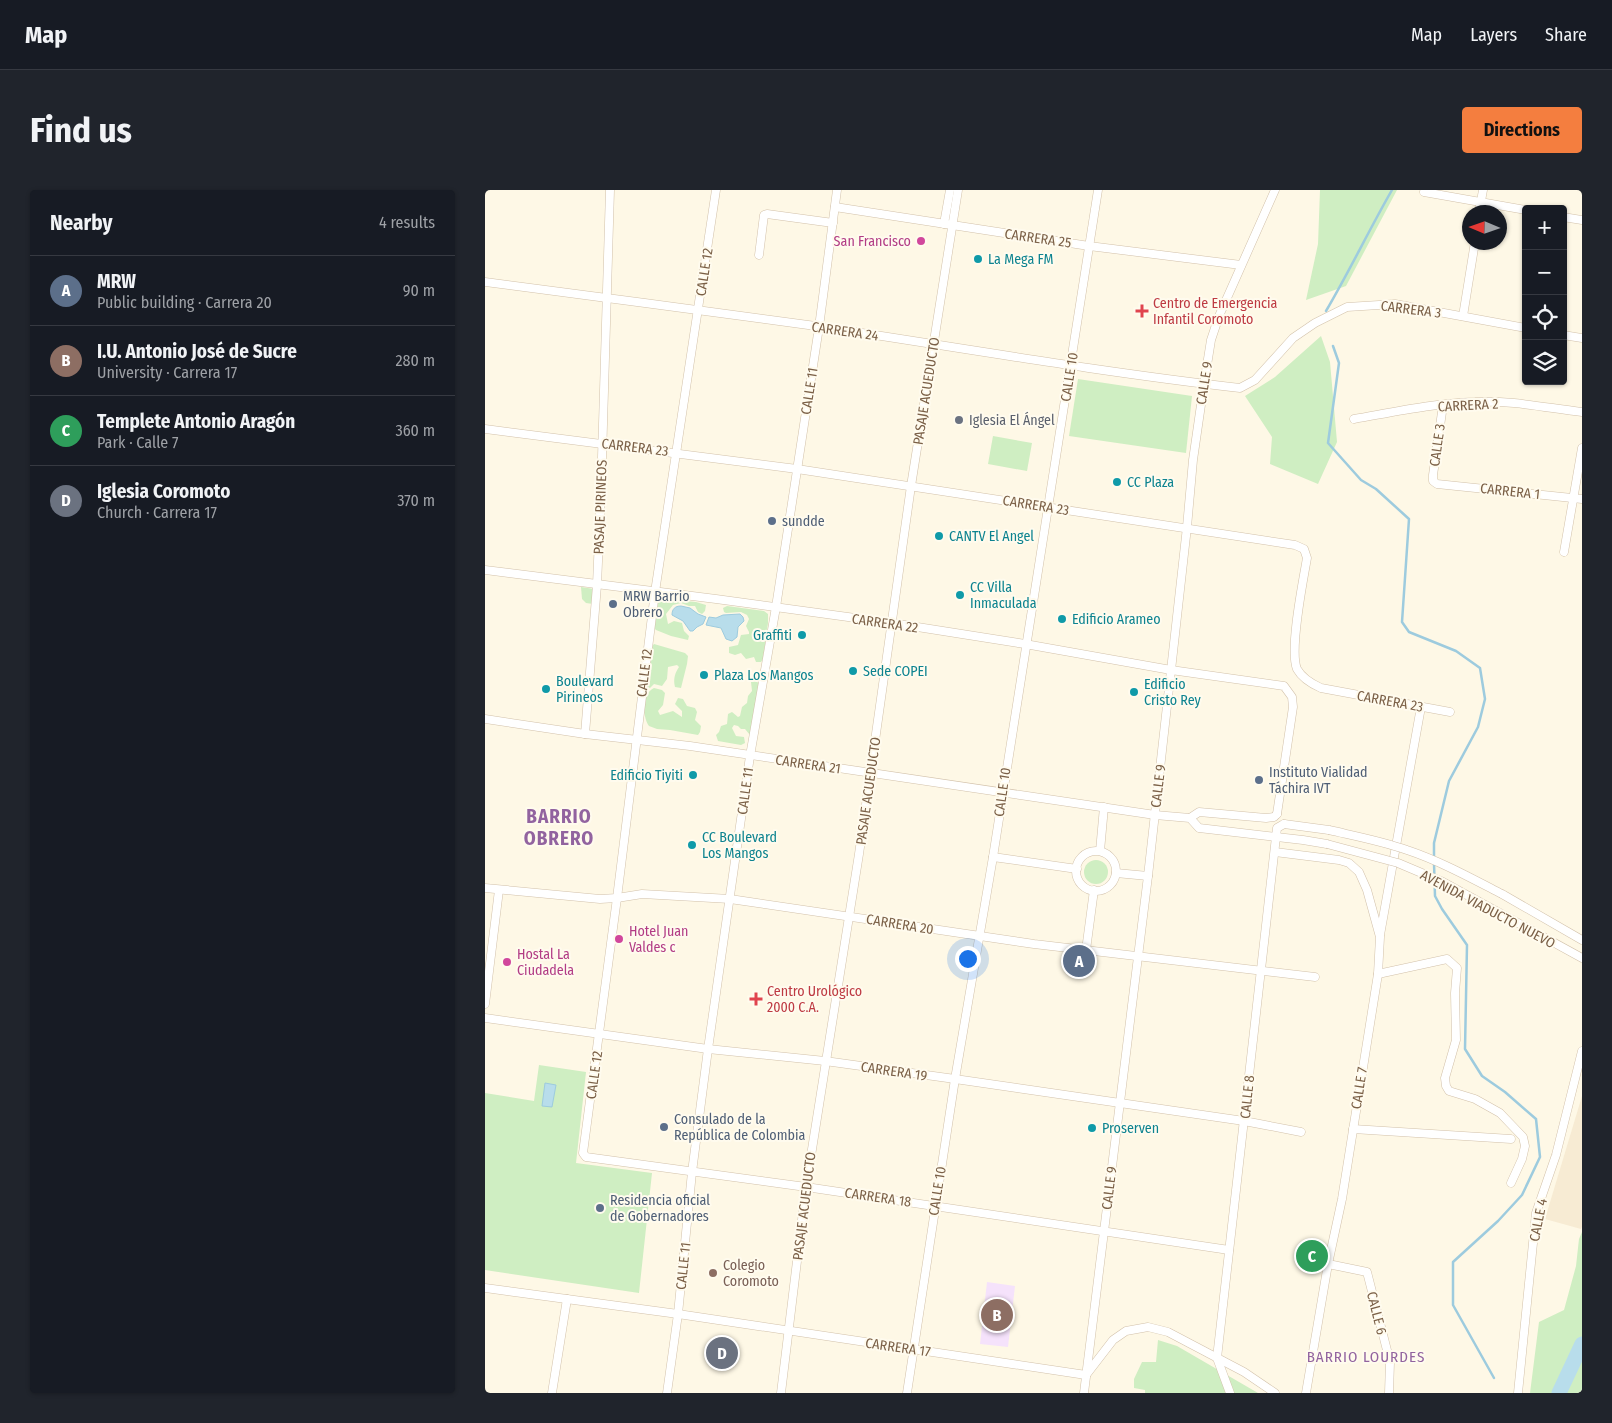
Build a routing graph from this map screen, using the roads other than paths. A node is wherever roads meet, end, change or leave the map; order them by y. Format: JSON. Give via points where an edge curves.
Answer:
{"nodes":[{"id":1,"x":610,"y":190,"type":"edge"},
{"id":2,"x":716,"y":190,"type":"edge"},
{"id":3,"x":837,"y":190,"type":"edge"},
{"id":4,"x":950,"y":190,"type":"edge"},
{"id":5,"x":958,"y":190,"type":"edge"},
{"id":6,"x":1098,"y":190,"type":"edge"},
{"id":7,"x":1275,"y":190,"type":"edge"},
{"id":8,"x":1483,"y":190,"type":"edge"},
{"id":9,"x":1424,"y":192,"type":"dead end"},
{"id":10,"x":1481,"y":202,"type":"junction"},
{"id":11,"x":1480,"y":205,"type":"edge"},
{"id":12,"x":835,"y":207,"type":"junction"},
{"id":13,"x":1522,"y":209,"type":"edge"},
{"id":14,"x":1567,"y":218,"type":"edge"},
{"id":15,"x":1582,"y":220,"type":"edge"},
{"id":16,"x":833,"y":224,"type":"junction"},
{"id":17,"x":948,"y":225,"type":"junction"},
{"id":18,"x":1089,"y":246,"type":"junction"},
{"id":19,"x":1474,"y":250,"type":"edge"},
{"id":20,"x":759,"y":255,"type":"dead end"},
{"id":21,"x":1241,"y":265,"type":"junction"},
{"id":22,"x":485,"y":282,"type":"edge"},
{"id":23,"x":607,"y":299,"type":"junction"},
{"id":24,"x":698,"y":309,"type":"junction"},
{"id":25,"x":1463,"y":316,"type":"junction"},
{"id":26,"x":819,"y":327,"type":"junction"},
{"id":27,"x":1522,"y":327,"type":"edge"},
{"id":28,"x":1567,"y":336,"type":"edge"},
{"id":29,"x":1582,"y":338,"type":"edge"},
{"id":30,"x":934,"y":344,"type":"junction"},
{"id":31,"x":1071,"y":365,"type":"junction"},
{"id":32,"x":1204,"y":384,"type":"junction"},
{"id":33,"x":1443,"y":405,"type":"junction"},
{"id":34,"x":1582,"y":412,"type":"edge"},
{"id":35,"x":1354,"y":419,"type":"dead end"},
{"id":36,"x":485,"y":429,"type":"edge"},
{"id":37,"x":602,"y":443,"type":"junction"},
{"id":38,"x":1582,"y":448,"type":"edge"},
{"id":39,"x":676,"y":453,"type":"junction"},
{"id":40,"x":797,"y":470,"type":"junction"},
{"id":41,"x":1437,"y":484,"type":"joint"},
{"id":42,"x":911,"y":486,"type":"junction"},
{"id":43,"x":1578,"y":499,"type":"edge"},
{"id":44,"x":1048,"y":506,"type":"junction"},
{"id":45,"x":1187,"y":527,"type":"junction"},
{"id":46,"x":1564,"y":552,"type":"dead end"},
{"id":47,"x":485,"y":570,"type":"edge"},
{"id":48,"x":597,"y":585,"type":"junction"},
{"id":49,"x":655,"y":592,"type":"junction"},
{"id":50,"x":776,"y":607,"type":"junction"},
{"id":51,"x":892,"y":623,"type":"junction"},
{"id":52,"x":1025,"y":644,"type":"junction"},
{"id":53,"x":1171,"y":670,"type":"junction"},
{"id":54,"x":1421,"y":707,"type":"junction"},
{"id":55,"x":1450,"y":712,"type":"dead end"},
{"id":56,"x":485,"y":720,"type":"edge"},
{"id":57,"x":585,"y":734,"type":"junction"},
{"id":58,"x":636,"y":740,"type":"junction"},
{"id":59,"x":750,"y":756,"type":"junction"},
{"id":60,"x":870,"y":773,"type":"junction"},
{"id":61,"x":1002,"y":791,"type":"junction"},
{"id":62,"x":1104,"y":807,"type":"junction"},
{"id":63,"x":1277,"y":814,"type":"junction"},
{"id":64,"x":1155,"y":815,"type":"junction"},
{"id":65,"x":1190,"y":818,"type":"junction"},
{"id":66,"x":1284,"y":824,"type":"junction"},
{"id":67,"x":1276,"y":837,"type":"junction"},
{"id":68,"x":1100,"y":851,"type":"junction"},
{"id":69,"x":1275,"y":852,"type":"junction"},
{"id":70,"x":993,"y":858,"type":"junction"},
{"id":71,"x":1077,"y":869,"type":"junction"},
{"id":72,"x":1116,"y":873,"type":"junction"},
{"id":73,"x":1148,"y":876,"type":"junction"},
{"id":74,"x":485,"y":888,"type":"edge"},
{"id":75,"x":499,"y":890,"type":"junction"},
{"id":76,"x":1094,"y":890,"type":"junction"},
{"id":77,"x":617,"y":898,"type":"junction"},
{"id":78,"x":730,"y":899,"type":"junction"},
{"id":79,"x":849,"y":916,"type":"junction"},
{"id":80,"x":979,"y":936,"type":"junction"},
{"id":81,"x":1380,"y":937,"type":"junction"},
{"id":82,"x":1582,"y":940,"type":"edge"},
{"id":83,"x":1086,"y":950,"type":"junction"},
{"id":84,"x":1138,"y":957,"type":"junction"},
{"id":85,"x":1582,"y":958,"type":"edge"},
{"id":86,"x":1261,"y":971,"type":"junction"},
{"id":87,"x":1378,"y":974,"type":"junction"},
{"id":88,"x":1315,"y":977,"type":"dead end"},
{"id":89,"x":485,"y":1004,"type":"edge"},
{"id":90,"x":485,"y":1018,"type":"edge"},
{"id":91,"x":600,"y":1034,"type":"junction"},
{"id":92,"x":708,"y":1049,"type":"junction"},
{"id":93,"x":1582,"y":1051,"type":"edge"},
{"id":94,"x":825,"y":1061,"type":"junction"},
{"id":95,"x":955,"y":1079,"type":"junction"},
{"id":96,"x":1119,"y":1103,"type":"junction"},
{"id":97,"x":1244,"y":1121,"type":"junction"},
{"id":98,"x":1353,"y":1129,"type":"junction"},
{"id":99,"x":1301,"y":1132,"type":"dead end"},
{"id":100,"x":1511,"y":1138,"type":"dead end"},
{"id":101,"x":586,"y":1157,"type":"joint"},
{"id":102,"x":692,"y":1172,"type":"junction"},
{"id":103,"x":1511,"y":1183,"type":"dead end"},
{"id":104,"x":806,"y":1187,"type":"junction"},
{"id":105,"x":935,"y":1206,"type":"junction"},
{"id":106,"x":1104,"y":1232,"type":"junction"},
{"id":107,"x":1229,"y":1250,"type":"junction"},
{"id":108,"x":1328,"y":1264,"type":"junction"},
{"id":109,"x":485,"y":1288,"type":"edge"},
{"id":110,"x":567,"y":1299,"type":"junction"},
{"id":111,"x":678,"y":1314,"type":"junction"},
{"id":112,"x":789,"y":1331,"type":"junction"},
{"id":113,"x":912,"y":1349,"type":"junction"},
{"id":114,"x":1217,"y":1358,"type":"junction"},
{"id":115,"x":1086,"y":1375,"type":"junction"},
{"id":116,"x":1307,"y":1392,"type":"edge"},
{"id":117,"x":552,"y":1393,"type":"edge"},
{"id":118,"x":667,"y":1393,"type":"edge"},
{"id":119,"x":781,"y":1393,"type":"edge"},
{"id":120,"x":907,"y":1393,"type":"edge"},
{"id":121,"x":1084,"y":1393,"type":"edge"},
{"id":122,"x":1230,"y":1393,"type":"edge"},
{"id":123,"x":1275,"y":1393,"type":"edge"},
{"id":124,"x":1389,"y":1393,"type":"edge"},
{"id":125,"x":1518,"y":1393,"type":"edge"}],
"edges":[{"from":1,"to":23,"type":"street","name":"PASAJE PIRINEOS"},
{"from":2,"to":24,"type":"street","name":"CALLE 12"},
{"from":3,"to":12,"type":"street","name":"CALLE 11"},
{"from":4,"to":17,"type":"street"},
{"from":5,"to":17,"type":"street","name":"PASAJE ACUEDUCTO"},
{"from":6,"to":18,"type":"street","name":"CALLE 10"},
{"from":7,"to":21,"type":"street","name":"CALLE 9"},
{"from":8,"to":10,"type":"street"},
{"from":9,"to":10,"type":"street"},
{"from":10,"to":11,"type":"street"},
{"from":10,"to":13,"type":"street"},
{"from":12,"to":16,"type":"street","name":"CALLE 11"},
{"from":12,"to":17,"type":"street","name":"CARRERA 25"},
{"from":14,"to":15,"type":"street"},
{"from":16,"to":20,"type":"street","via":[[767,214],[764,216]]},
{"from":16,"to":26,"type":"street","name":"CALLE 11"},
{"from":17,"to":18,"type":"street","name":"CARRERA 25"},
{"from":17,"to":30,"type":"street","name":"PASAJE ACUEDUCTO"},
{"from":18,"to":21,"type":"street","name":"CARRERA 25"},
{"from":18,"to":31,"type":"street","name":"CALLE 10"},
{"from":19,"to":25,"type":"street"},
{"from":21,"to":32,"type":"street","name":"CALLE 9","via":[[1214,332]]},
{"from":22,"to":23,"type":"street","name":"CARRERA 24"},
{"from":23,"to":24,"type":"street","name":"CARRERA 24"},
{"from":23,"to":37,"type":"street","name":"PASAJE PIRINEOS"},
{"from":24,"to":26,"type":"street","name":"CARRERA 24"},
{"from":24,"to":39,"type":"street","name":"CALLE 12"},
{"from":25,"to":27,"type":"street","name":"CARRERA 3"},
{"from":25,"to":32,"type":"street","name":"CARRERA 3","via":[[1395,304],[1347,307],[1293,338],[1248,384],[1240,388]]},
{"from":26,"to":30,"type":"street","name":"CARRERA 24"},
{"from":26,"to":40,"type":"street","name":"CALLE 11"},
{"from":28,"to":29,"type":"street"},
{"from":30,"to":31,"type":"street","name":"CARRERA 24"},
{"from":30,"to":42,"type":"street","name":"PASAJE ACUEDUCTO"},
{"from":31,"to":32,"type":"street","name":"CARRERA 24"},
{"from":31,"to":44,"type":"street","name":"CALLE 10"},
{"from":32,"to":45,"type":"street","name":"CALLE 9"},
{"from":33,"to":34,"type":"street","name":"CARRERA 2","via":[[1509,403]]},
{"from":33,"to":35,"type":"street","name":"CARRERA 2"},
{"from":33,"to":41,"type":"street","name":"CALLE 3","via":[[1433,475]]},
{"from":36,"to":37,"type":"street","name":"CARRERA 23"},
{"from":37,"to":39,"type":"street","name":"CARRERA 23"},
{"from":37,"to":48,"type":"street","name":"PASAJE PIRINEOS"},
{"from":38,"to":43,"type":"street"},
{"from":39,"to":40,"type":"street","name":"CARRERA 23"},
{"from":39,"to":49,"type":"street","name":"CALLE 12"},
{"from":40,"to":42,"type":"street","name":"CARRERA 23"},
{"from":40,"to":50,"type":"street","name":"CALLE 11"},
{"from":41,"to":43,"type":"street","name":"CARRERA 1"},
{"from":42,"to":44,"type":"street","name":"CARRERA 23"},
{"from":42,"to":51,"type":"street","name":"PASAJE ACUEDUCTO"},
{"from":43,"to":46,"type":"street"},
{"from":44,"to":45,"type":"street","name":"CARRERA 23"},
{"from":44,"to":52,"type":"street","name":"CALLE 10"},
{"from":45,"to":53,"type":"street","name":"CALLE 9"},
{"from":45,"to":54,"type":"street","name":"CARRERA 23","via":[[1304,549],[1307,558],[1295,655],[1302,676],[1321,688]]},
{"from":47,"to":48,"type":"street","name":"CARRERA 22"},
{"from":48,"to":49,"type":"street","name":"CARRERA 22"},
{"from":48,"to":57,"type":"street","name":"PASAJE PIRINEOS"},
{"from":49,"to":50,"type":"street","name":"CARRERA 22"},
{"from":49,"to":58,"type":"street","name":"CALLE 12"},
{"from":50,"to":51,"type":"street","name":"CARRERA 22"},
{"from":50,"to":59,"type":"street","name":"CALLE 11"},
{"from":51,"to":52,"type":"street","name":"CARRERA 22"},
{"from":51,"to":60,"type":"street","name":"PASAJE ACUEDUCTO"},
{"from":52,"to":53,"type":"street","name":"CARRERA 22"},
{"from":52,"to":61,"type":"street","name":"CALLE 10"},
{"from":53,"to":63,"type":"street","name":"CARRERA 22","via":[[1284,686],[1292,697],[1293,707]]},
{"from":53,"to":64,"type":"street","name":"CALLE 9"},
{"from":54,"to":55,"type":"street","name":"CARRERA 23"},
{"from":54,"to":81,"type":"street"},
{"from":56,"to":57,"type":"street","name":"CARRERA 21"},
{"from":57,"to":58,"type":"street","name":"CARRERA 21"},
{"from":58,"to":59,"type":"street","name":"CARRERA 21"},
{"from":58,"to":77,"type":"street","name":"CALLE 12"},
{"from":59,"to":60,"type":"street","name":"CARRERA 21"},
{"from":59,"to":78,"type":"street","name":"CALLE 11"},
{"from":60,"to":61,"type":"street","name":"CARRERA 21"},
{"from":60,"to":79,"type":"street","name":"PASAJE ACUEDUCTO"},
{"from":61,"to":62,"type":"street","name":"CARRERA 21"},
{"from":61,"to":70,"type":"street","name":"CALLE 10"},
{"from":62,"to":64,"type":"street","name":"CARRERA 21"},
{"from":62,"to":68,"type":"street"},
{"from":63,"to":65,"type":"street","name":"CARRERA 21","via":[[1266,818],[1199,812]]},
{"from":63,"to":66,"type":"street"},
{"from":64,"to":65,"type":"street","name":"CARRERA 21"},
{"from":64,"to":73,"type":"street","name":"CALLE 9"},
{"from":65,"to":67,"type":"street","name":"CARRERA 21","via":[[1199,828]]},
{"from":66,"to":67,"type":"street","via":[[1277,828]]},
{"from":66,"to":82,"type":"street","name":"AVENIDA VIADUCTO NUEVO","bridge":true,"via":[[1329,830],[1408,850],[1502,894]]},
{"from":67,"to":69,"type":"street","name":"CALLE 8"},
{"from":67,"to":85,"type":"street","name":"AVENIDA VIADUCTO NUEVO","bridge":true,"via":[[1327,844],[1398,863],[1443,882]]},
{"from":68,"to":71,"type":"street","via":[[1087,853],[1078,862]]},
{"from":68,"to":72,"type":"street","via":[[1110,856]]},
{"from":69,"to":81,"type":"street","name":"CALLE 7","via":[[1349,863],[1359,872],[1367,890]]},
{"from":69,"to":86,"type":"street","name":"CALLE 8"},
{"from":70,"to":71,"type":"street"},
{"from":70,"to":80,"type":"street","name":"CALLE 10"},
{"from":71,"to":76,"type":"street","via":[[1081,883]]},
{"from":72,"to":73,"type":"street"},
{"from":72,"to":76,"type":"street","via":[[1109,886]]},
{"from":73,"to":84,"type":"street","name":"CALLE 9"},
{"from":74,"to":75,"type":"street","name":"CARRERA 20"},
{"from":75,"to":77,"type":"street","name":"CARRERA 20"},
{"from":75,"to":89,"type":"street"},
{"from":76,"to":83,"type":"street"},
{"from":77,"to":78,"type":"street","name":"CARRERA 20","via":[[642,894]]},
{"from":77,"to":91,"type":"street","name":"CALLE 12"},
{"from":78,"to":79,"type":"street","name":"CARRERA 20"},
{"from":78,"to":92,"type":"street","name":"CALLE 11"},
{"from":79,"to":80,"type":"street","name":"CARRERA 20"},
{"from":79,"to":94,"type":"street","name":"PASAJE ACUEDUCTO"},
{"from":80,"to":83,"type":"street","name":"CARRERA 20"},
{"from":80,"to":95,"type":"street","name":"CALLE 10"},
{"from":81,"to":87,"type":"street","name":"CALLE 7"},
{"from":83,"to":84,"type":"street","name":"CARRERA 20"},
{"from":84,"to":86,"type":"street","name":"CARRERA 20"},
{"from":84,"to":96,"type":"street","name":"CALLE 9"},
{"from":86,"to":88,"type":"street","name":"CARRERA 20"},
{"from":86,"to":97,"type":"street","name":"CALLE 8"},
{"from":87,"to":98,"type":"street","name":"CALLE 7"},
{"from":87,"to":103,"type":"street","via":[[1447,959],[1457,968],[1456,1040],[1445,1078],[1446,1086],[1449,1091],[1475,1099],[1500,1113],[1523,1137],[1522,1159]]},
{"from":90,"to":91,"type":"street","name":"CARRERA 19"},
{"from":91,"to":92,"type":"street","name":"CARRERA 19"},
{"from":91,"to":101,"type":"street","name":"CALLE 12","via":[[584,1143]]},
{"from":92,"to":94,"type":"street","name":"CARRERA 19"},
{"from":92,"to":102,"type":"street","name":"CALLE 11"},
{"from":93,"to":125,"type":"street","name":"CALLE 4","via":[[1556,1155],[1536,1213]]},
{"from":94,"to":95,"type":"street","name":"CARRERA 19"},
{"from":94,"to":104,"type":"street","name":"PASAJE ACUEDUCTO"},
{"from":95,"to":96,"type":"street","name":"CARRERA 19"},
{"from":95,"to":105,"type":"street","name":"CALLE 10"},
{"from":96,"to":97,"type":"street","name":"CARRERA 19"},
{"from":96,"to":106,"type":"street","name":"CALLE 9"},
{"from":97,"to":99,"type":"street","name":"CARRERA 19"},
{"from":97,"to":107,"type":"street","name":"CALLE 8"},
{"from":98,"to":100,"type":"street"},
{"from":98,"to":108,"type":"street","name":"CALLE 7"},
{"from":101,"to":102,"type":"street","name":"CARRERA 18"},
{"from":102,"to":104,"type":"street","name":"CARRERA 18"},
{"from":102,"to":111,"type":"street","name":"CALLE 11"},
{"from":104,"to":105,"type":"street","name":"CARRERA 18"},
{"from":104,"to":112,"type":"street","name":"PASAJE ACUEDUCTO"},
{"from":105,"to":106,"type":"street","name":"CARRERA 18"},
{"from":105,"to":113,"type":"street","name":"CALLE 10"},
{"from":106,"to":107,"type":"street","name":"CARRERA 18"},
{"from":106,"to":115,"type":"street","name":"CALLE 9"},
{"from":107,"to":114,"type":"street","name":"CALLE 8"},
{"from":108,"to":116,"type":"street","name":"CALLE 7"},
{"from":108,"to":124,"type":"street","name":"CALLE 6","via":[[1367,1272],[1390,1362]]},
{"from":109,"to":110,"type":"street","name":"CARRERA 17"},
{"from":110,"to":111,"type":"street","name":"CARRERA 17"},
{"from":110,"to":117,"type":"street"},
{"from":111,"to":112,"type":"street","name":"CARRERA 17"},
{"from":111,"to":118,"type":"street","name":"CALLE 11"},
{"from":112,"to":113,"type":"street","name":"CARRERA 17"},
{"from":112,"to":119,"type":"street","name":"PASAJE ACUEDUCTO"},
{"from":113,"to":115,"type":"street","name":"CARRERA 17"},
{"from":113,"to":120,"type":"street","name":"CALLE 10"},
{"from":114,"to":115,"type":"street","via":[[1168,1332],[1138,1328],[1113,1340]]},
{"from":114,"to":122,"type":"street"},
{"from":114,"to":123,"type":"street"},
{"from":115,"to":121,"type":"street","name":"CALLE 9"}]}
